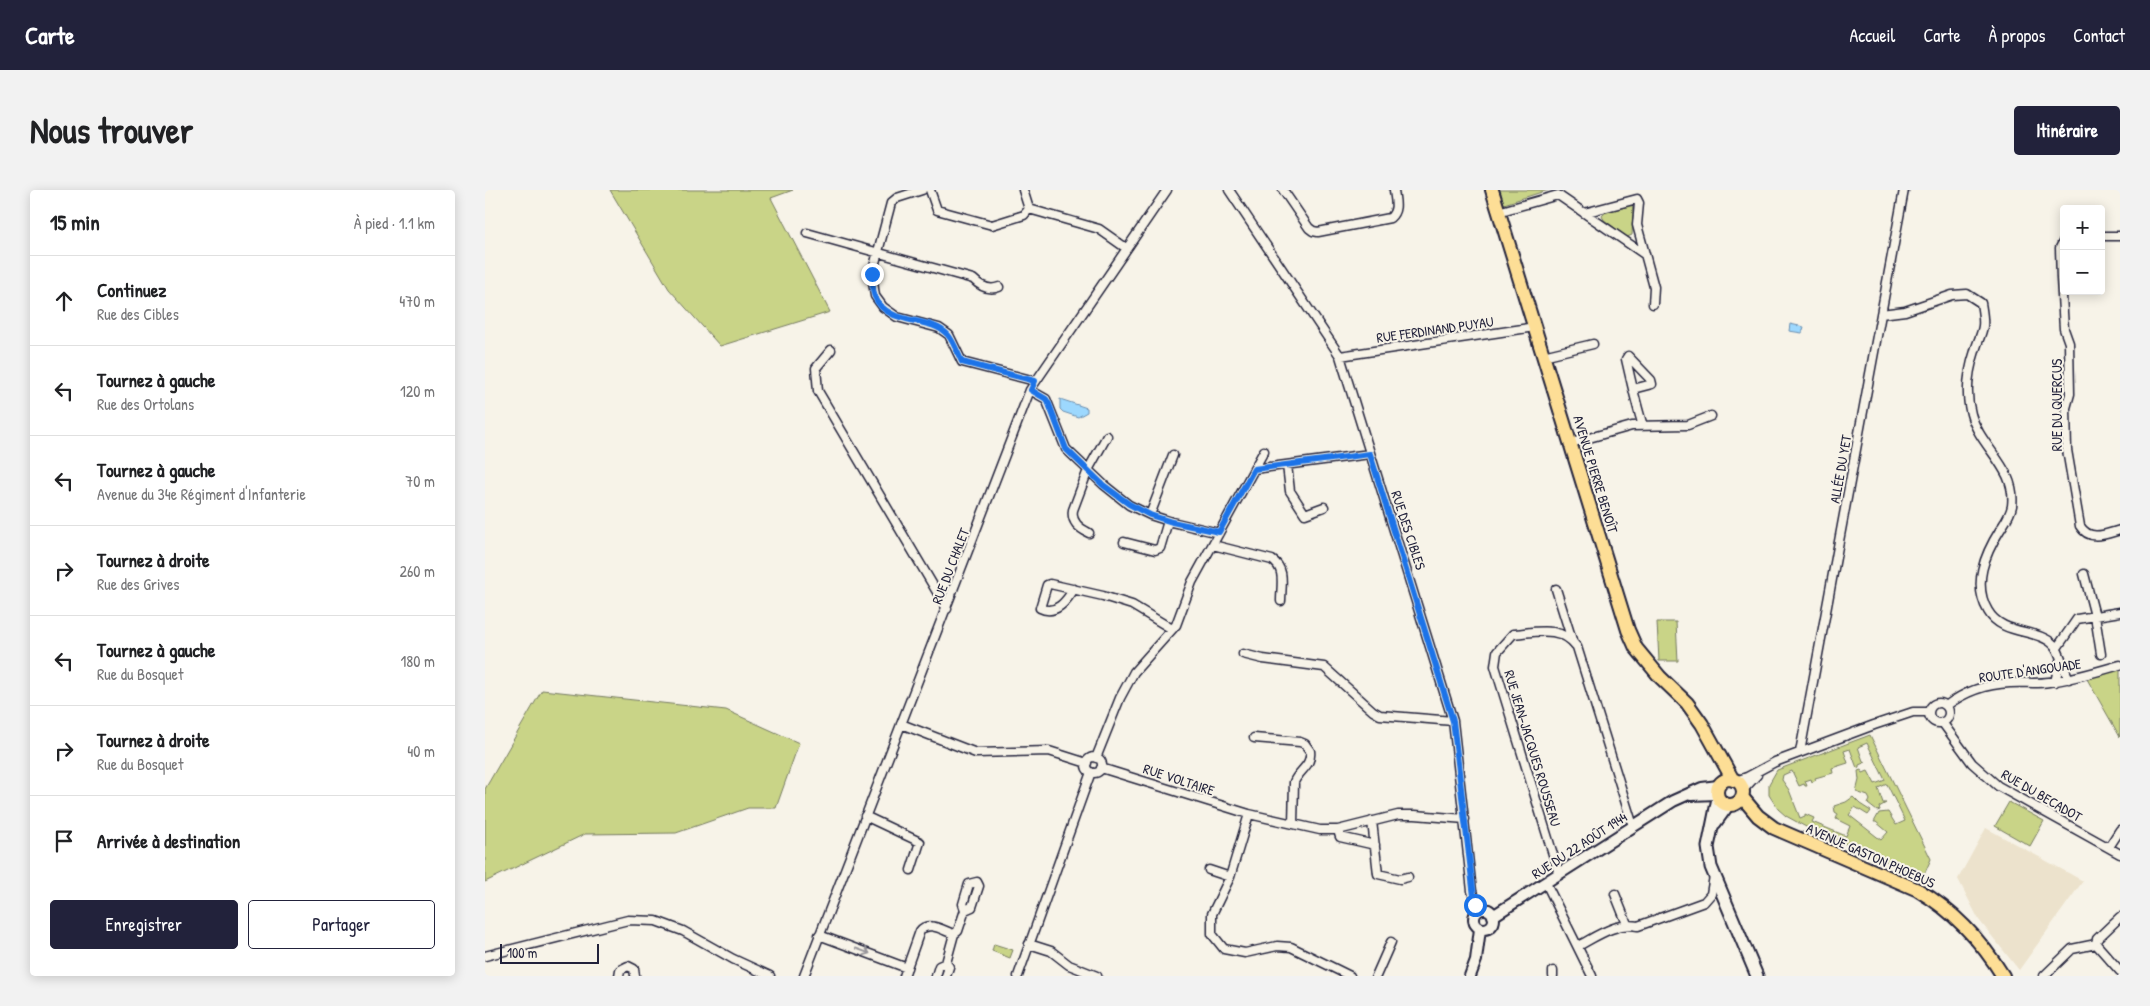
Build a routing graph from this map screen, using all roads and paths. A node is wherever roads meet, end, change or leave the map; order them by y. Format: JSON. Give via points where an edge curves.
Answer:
{"nodes":[{"id":1,"x":922,"y":190,"type":"edge"},
{"id":2,"x":930,"y":190,"type":"edge"},
{"id":3,"x":1023,"y":190,"type":"edge"},
{"id":4,"x":1165,"y":190,"type":"edge"},
{"id":5,"x":1229,"y":190,"type":"edge"},
{"id":6,"x":1283,"y":190,"type":"edge"},
{"id":7,"x":1394,"y":190,"type":"edge"},
{"id":8,"x":1492,"y":190,"type":"edge"},
{"id":9,"x":1904,"y":190,"type":"edge"},
{"id":10,"x":1029,"y":209,"type":"junction"},
{"id":11,"x":1498,"y":212,"type":"junction"},
{"id":12,"x":1584,"y":213,"type":"junction"},
{"id":13,"x":807,"y":233,"type":"dead end"},
{"id":14,"x":2105,"y":236,"type":"edge"},
{"id":15,"x":2120,"y":236,"type":"edge"},
{"id":16,"x":1126,"y":248,"type":"junction"},
{"id":17,"x":2060,"y":250,"type":"edge"},
{"id":18,"x":877,"y":252,"type":"junction"},
{"id":19,"x":1644,"y":254,"type":"junction"},
{"id":20,"x":999,"y":287,"type":"dead end"},
{"id":21,"x":1653,"y":304,"type":"dead end"},
{"id":22,"x":1881,"y":314,"type":"junction"},
{"id":23,"x":1535,"y":327,"type":"junction"},
{"id":24,"x":1593,"y":344,"type":"dead end"},
{"id":25,"x":831,"y":350,"type":"dead end"},
{"id":26,"x":1340,"y":356,"type":"junction"},
{"id":27,"x":1543,"y":356,"type":"junction"},
{"id":28,"x":1035,"y":381,"type":"junction"},
{"id":29,"x":1633,"y":389,"type":"dead end"},
{"id":30,"x":1031,"y":390,"type":"junction"},
{"id":31,"x":1711,"y":416,"type":"dead end"},
{"id":32,"x":1643,"y":426,"type":"junction"},
{"id":33,"x":1107,"y":436,"type":"dead end"},
{"id":34,"x":1571,"y":443,"type":"junction"},
{"id":35,"x":1264,"y":451,"type":"dead end"},
{"id":36,"x":1370,"y":454,"type":"junction"},
{"id":37,"x":1173,"y":455,"type":"dead end"},
{"id":38,"x":1287,"y":465,"type":"junction"},
{"id":39,"x":1254,"y":469,"type":"junction"},
{"id":40,"x":1088,"y":470,"type":"junction"},
{"id":41,"x":1324,"y":507,"type":"dead end"},
{"id":42,"x":1150,"y":515,"type":"junction"},
{"id":43,"x":1168,"y":521,"type":"junction"},
{"id":44,"x":2120,"y":530,"type":"edge"},
{"id":45,"x":1219,"y":532,"type":"junction"},
{"id":46,"x":1089,"y":533,"type":"dead end"},
{"id":47,"x":1124,"y":542,"type":"dead end"},
{"id":48,"x":1213,"y":545,"type":"junction"},
{"id":49,"x":2084,"y":574,"type":"dead end"},
{"id":50,"x":1074,"y":589,"type":"junction"},
{"id":51,"x":1556,"y":589,"type":"dead end"},
{"id":52,"x":1281,"y":601,"type":"dead end"},
{"id":53,"x":947,"y":608,"type":"junction"},
{"id":54,"x":2120,"y":613,"type":"edge"},
{"id":55,"x":2095,"y":616,"type":"junction"},
{"id":56,"x":1172,"y":630,"type":"junction"},
{"id":57,"x":1572,"y":640,"type":"junction"},
{"id":58,"x":2057,"y":648,"type":"junction"},
{"id":59,"x":1243,"y":654,"type":"dead end"},
{"id":60,"x":2101,"y":654,"type":"dead end"},
{"id":61,"x":2060,"y":661,"type":"junction"},
{"id":62,"x":2120,"y":665,"type":"edge"},
{"id":63,"x":2069,"y":679,"type":"junction"},
{"id":64,"x":2055,"y":682,"type":"junction"},
{"id":65,"x":1946,"y":706,"type":"junction"},
{"id":66,"x":1928,"y":712,"type":"junction"},
{"id":67,"x":1453,"y":721,"type":"junction"},
{"id":68,"x":1941,"y":722,"type":"junction"},
{"id":69,"x":901,"y":724,"type":"junction"},
{"id":70,"x":1254,"y":738,"type":"dead end"},
{"id":71,"x":1800,"y":752,"type":"junction"},
{"id":72,"x":1096,"y":758,"type":"junction"},
{"id":73,"x":1087,"y":763,"type":"junction"},
{"id":74,"x":1101,"y":768,"type":"junction"},
{"id":75,"x":1091,"y":772,"type":"junction"},
{"id":76,"x":1729,"y":792,"type":"junction"},
{"id":77,"x":1249,"y":814,"type":"junction"},
{"id":78,"x":865,"y":816,"type":"junction"},
{"id":79,"x":1465,"y":819,"type":"junction"},
{"id":80,"x":1372,"y":821,"type":"junction"},
{"id":81,"x":1293,"y":824,"type":"junction"},
{"id":82,"x":1633,"y":826,"type":"junction"},
{"id":83,"x":1338,"y":830,"type":"junction"},
{"id":84,"x":2120,"y":830,"type":"edge"},
{"id":85,"x":1375,"y":845,"type":"junction"},
{"id":86,"x":2109,"y":847,"type":"junction"},
{"id":87,"x":2120,"y":854,"type":"edge"},
{"id":88,"x":911,"y":870,"type":"dead end"},
{"id":89,"x":1209,"y":870,"type":"dead end"},
{"id":90,"x":1559,"y":874,"type":"junction"},
{"id":91,"x":1714,"y":875,"type":"junction"},
{"id":92,"x":1231,"y":877,"type":"junction"},
{"id":93,"x":1408,"y":877,"type":"dead end"},
{"id":94,"x":1546,"y":883,"type":"junction"},
{"id":95,"x":1615,"y":894,"type":"dead end"},
{"id":96,"x":965,"y":910,"type":"dead end"},
{"id":97,"x":1479,"y":910,"type":"junction"},
{"id":98,"x":1493,"y":916,"type":"junction"},
{"id":99,"x":2120,"y":917,"type":"edge"},
{"id":100,"x":1627,"y":924,"type":"junction"},
{"id":101,"x":1481,"y":929,"type":"junction"},
{"id":102,"x":954,"y":934,"type":"junction"},
{"id":103,"x":819,"y":935,"type":"junction"},
{"id":104,"x":1391,"y":942,"type":"dead end"},
{"id":105,"x":1029,"y":944,"type":"junction"},
{"id":106,"x":2095,"y":944,"type":"junction"},
{"id":107,"x":1577,"y":946,"type":"junction"},
{"id":108,"x":485,"y":956,"type":"edge"},
{"id":109,"x":946,"y":963,"type":"junction"},
{"id":110,"x":907,"y":968,"type":"junction"},
{"id":111,"x":2120,"y":971,"type":"edge"},
{"id":112,"x":619,"y":976,"type":"edge"},
{"id":113,"x":635,"y":976,"type":"edge"},
{"id":114,"x":770,"y":976,"type":"edge"},
{"id":115,"x":804,"y":976,"type":"edge"},
{"id":116,"x":904,"y":976,"type":"edge"},
{"id":117,"x":936,"y":976,"type":"edge"},
{"id":118,"x":946,"y":976,"type":"edge"},
{"id":119,"x":1018,"y":976,"type":"edge"},
{"id":120,"x":1097,"y":976,"type":"edge"},
{"id":121,"x":1350,"y":976,"type":"edge"},
{"id":122,"x":1376,"y":976,"type":"edge"},
{"id":123,"x":1470,"y":976,"type":"edge"},
{"id":124,"x":1592,"y":976,"type":"edge"},
{"id":125,"x":1757,"y":976,"type":"edge"},
{"id":126,"x":2003,"y":976,"type":"edge"},
{"id":127,"x":2044,"y":976,"type":"edge"}],
"edges":[{"from":1,"to":18,"type":"street","via":[[891,203]]},
{"from":2,"to":10,"type":"street","via":[[937,210],[992,225],[1024,215]]},
{"from":3,"to":10,"type":"street"},
{"from":4,"to":16,"type":"street","name":"RUE DU CHALET"},
{"from":5,"to":26,"type":"street","name":"RUE DES CIBLES"},
{"from":6,"to":7,"type":"street","via":[[1313,231],[1318,232],[1390,218],[1395,211]]},
{"from":8,"to":11,"type":"main road","name":"AVENUE PIERRE BENOÎT"},
{"from":9,"to":22,"type":"street","name":"ALLÉE DU YET"},
{"from":10,"to":16,"type":"street","via":[[1099,230]]},
{"from":11,"to":12,"type":"street","via":[[1558,195]]},
{"from":11,"to":23,"type":"main road","name":"AVENUE PIERRE BENOÎT"},
{"from":12,"to":19,"type":"street"},
{"from":12,"to":19,"type":"street","via":[[1637,199],[1637,225]]},
{"from":13,"to":18,"type":"street"},
{"from":14,"to":15,"type":"street"},
{"from":16,"to":28,"type":"street","name":"RUE DU CHALET"},
{"from":17,"to":44,"type":"street","name":"RUE DU QUERCUS","via":[[2064,329],[2069,343],[2067,450],[2080,526],[2087,534],[2098,536]]},
{"from":18,"to":20,"type":"street","via":[[973,279],[979,285]]},
{"from":18,"to":28,"type":"street","via":[[872,274],[875,296],[883,306],[897,317],[939,328],[949,336],[962,362]]},
{"from":19,"to":21,"type":"street","via":[[1655,287]]},
{"from":22,"to":58,"type":"street","via":[[1905,311],[1952,295],[1967,294],[1981,303],[1983,325],[1969,372],[1968,401],[1981,435],[2003,466],[2010,485],[2012,506],[1985,557],[1980,587],[1988,613],[1995,620]]},
{"from":22,"to":71,"type":"street","name":"ALLÉE DU YET"},
{"from":23,"to":26,"type":"street","name":"RUE FERDINAND PUYAU"},
{"from":23,"to":27,"type":"main road","name":"AVENUE PIERRE BENOÎT"},
{"from":24,"to":27,"type":"street"},
{"from":25,"to":53,"type":"street","via":[[816,368],[818,391]]},
{"from":26,"to":36,"type":"street","name":"RUE DES CIBLES"},
{"from":27,"to":34,"type":"main road","name":"AVENUE PIERRE BENOÎT"},
{"from":28,"to":30,"type":"street","name":"RUE DU CHALET"},
{"from":29,"to":32,"type":"street"},
{"from":30,"to":40,"type":"street","via":[[1046,399],[1066,449]]},
{"from":30,"to":53,"type":"street","name":"RUE DU CHALET"},
{"from":31,"to":32,"type":"street","via":[[1688,425]]},
{"from":32,"to":34,"type":"street","via":[[1632,426]]},
{"from":33,"to":40,"type":"street"},
{"from":34,"to":76,"type":"main road","name":"AVENUE PIERRE BENOÎT","via":[[1611,579],[1636,648],[1703,724],[1714,744]]},
{"from":35,"to":39,"type":"street"},
{"from":36,"to":38,"type":"street"},
{"from":36,"to":67,"type":"street","name":"RUE DES CIBLES"},
{"from":37,"to":42,"type":"street"},
{"from":38,"to":39,"type":"street"},
{"from":38,"to":41,"type":"street","via":[[1290,491],[1305,514]]},
{"from":39,"to":45,"type":"street"},
{"from":40,"to":42,"type":"street","via":[[1129,504]]},
{"from":40,"to":46,"type":"street","via":[[1072,515],[1077,526]]},
{"from":42,"to":43,"type":"street"},
{"from":43,"to":45,"type":"street"},
{"from":43,"to":47,"type":"street","via":[[1160,548],[1155,550]]},
{"from":45,"to":48,"type":"street"},
{"from":48,"to":52,"type":"street","via":[[1278,564],[1281,569]]},
{"from":48,"to":56,"type":"street","via":[[1192,582]]},
{"from":49,"to":55,"type":"street"},
{"from":50,"to":50,"type":"street","via":[[1065,603],[1054,610],[1040,608],[1047,585]]},
{"from":50,"to":56,"type":"street","via":[[1132,605]]},
{"from":51,"to":57,"type":"street"},
{"from":53,"to":69,"type":"street","name":"RUE DU CHALET"},
{"from":54,"to":55,"type":"street"},
{"from":55,"to":58,"type":"street","via":[[2073,622]]},
{"from":55,"to":60,"type":"street"},
{"from":56,"to":72,"type":"street","via":[[1134,672]]},
{"from":57,"to":82,"type":"street","via":[[1577,647]]},
{"from":57,"to":90,"type":"street","name":"RUE JEAN-JACQUES ROUSSEAU","via":[[1566,635],[1551,632],[1513,634],[1497,652],[1495,666]]},
{"from":58,"to":61,"type":"street"},
{"from":59,"to":67,"type":"street","via":[[1324,667],[1380,715]]},
{"from":61,"to":63,"type":"street"},
{"from":61,"to":64,"type":"street"},
{"from":62,"to":63,"type":"street","name":"ROUTE D'ANGOUADE"},
{"from":63,"to":64,"type":"street","name":"ROUTE D'ANGOUADE"},
{"from":64,"to":65,"type":"street","name":"ROUTE D'ANGOUADE","via":[[1991,686],[1961,695]]},
{"from":65,"to":66,"type":"street","via":[[1940,702]]},
{"from":65,"to":68,"type":"street","via":[[1949,715]]},
{"from":66,"to":68,"type":"street","via":[[1932,721]]},
{"from":66,"to":71,"type":"street","via":[[1913,712]]},
{"from":67,"to":79,"type":"street","name":"RUE DES CIBLES"},
{"from":68,"to":86,"type":"street","name":"RUE DU BECADOT","via":[[1972,763],[1998,786]]},
{"from":69,"to":73,"type":"street","via":[[976,752],[1049,751]]},
{"from":69,"to":78,"type":"street","name":"RUE DU CHALET"},
{"from":70,"to":81,"type":"street","via":[[1300,742],[1310,751],[1309,763],[1294,782]]},
{"from":71,"to":76,"type":"street","via":[[1768,766]]},
{"from":72,"to":73,"type":"street","via":[[1090,758]]},
{"from":72,"to":74,"type":"street","via":[[1101,762]]},
{"from":73,"to":75,"type":"street"},
{"from":74,"to":75,"type":"street","via":[[1097,773]]},
{"from":74,"to":77,"type":"street","name":"RUE VOLTAIRE"},
{"from":75,"to":105,"type":"street"},
{"from":76,"to":82,"type":"street","name":"RUE DU 22 AOÛT 1944","via":[[1701,788]]},
{"from":76,"to":91,"type":"main road","via":[[1711,829],[1708,854]]},
{"from":76,"to":126,"type":"main road","name":"AVENUE GASTON PHOEBUS","via":[[1745,811],[1773,828],[1918,890],[1936,901],[1975,936]]},
{"from":77,"to":81,"type":"street","name":"RUE VOLTAIRE"},
{"from":77,"to":92,"type":"street"},
{"from":78,"to":88,"type":"street","via":[[920,842]]},
{"from":78,"to":103,"type":"street","name":"RUE DU CHALET"},
{"from":79,"to":80,"type":"street","name":"RUE VOLTAIRE","via":[[1415,814]]},
{"from":79,"to":97,"type":"street","name":"RUE DES CIBLES","via":[[1472,891]]},
{"from":80,"to":83,"type":"street","name":"RUE VOLTAIRE"},
{"from":80,"to":85,"type":"street"},
{"from":81,"to":83,"type":"street","name":"RUE VOLTAIRE"},
{"from":82,"to":90,"type":"street","name":"RUE DU 22 AOÛT 1944"},
{"from":83,"to":85,"type":"street","name":"RUE VOLTAIRE","via":[[1341,837]]},
{"from":84,"to":86,"type":"street"},
{"from":85,"to":93,"type":"street","via":[[1379,874]]},
{"from":86,"to":87,"type":"street","name":"RUE DU BECADOT"},
{"from":89,"to":92,"type":"street"},
{"from":90,"to":94,"type":"street","name":"RUE DU 22 AOÛT 1944"},
{"from":91,"to":100,"type":"street","via":[[1711,894],[1705,902],[1638,926]]},
{"from":91,"to":125,"type":"main road"},
{"from":92,"to":121,"type":"street","via":[[1211,914],[1212,934],[1224,949],[1245,954],[1277,946],[1291,947]]},
{"from":94,"to":98,"type":"street","name":"RUE DU 22 AOÛT 1944"},
{"from":94,"to":107,"type":"street"},
{"from":95,"to":100,"type":"street"},
{"from":96,"to":102,"type":"street"},
{"from":97,"to":98,"type":"street","via":[[1486,910]]},
{"from":97,"to":101,"type":"street","via":[[1473,920]]},
{"from":98,"to":101,"type":"street","via":[[1491,927]]},
{"from":99,"to":106,"type":"street"},
{"from":100,"to":107,"type":"street","via":[[1609,929]]},
{"from":101,"to":123,"type":"street"},
{"from":102,"to":109,"type":"street"},
{"from":102,"to":110,"type":"street","via":[[932,926],[923,927]]},
{"from":103,"to":110,"type":"street","one_way":true},
{"from":103,"to":115,"type":"street","name":"RUE DU CHALET"},
{"from":104,"to":122,"type":"street"},
{"from":105,"to":119,"type":"street"},
{"from":105,"to":120,"type":"street"},
{"from":106,"to":111,"type":"street"},
{"from":106,"to":127,"type":"street","via":[[2072,949]]},
{"from":107,"to":124,"type":"street"},
{"from":108,"to":114,"type":"street","via":[[628,920],[656,921],[683,931]]},
{"from":109,"to":117,"type":"street","via":[[939,966]]},
{"from":109,"to":118,"type":"street","via":[[949,967]]},
{"from":110,"to":116,"type":"street"},
{"from":112,"to":113,"type":"street","via":[[620,970],[629,966]]}]}
